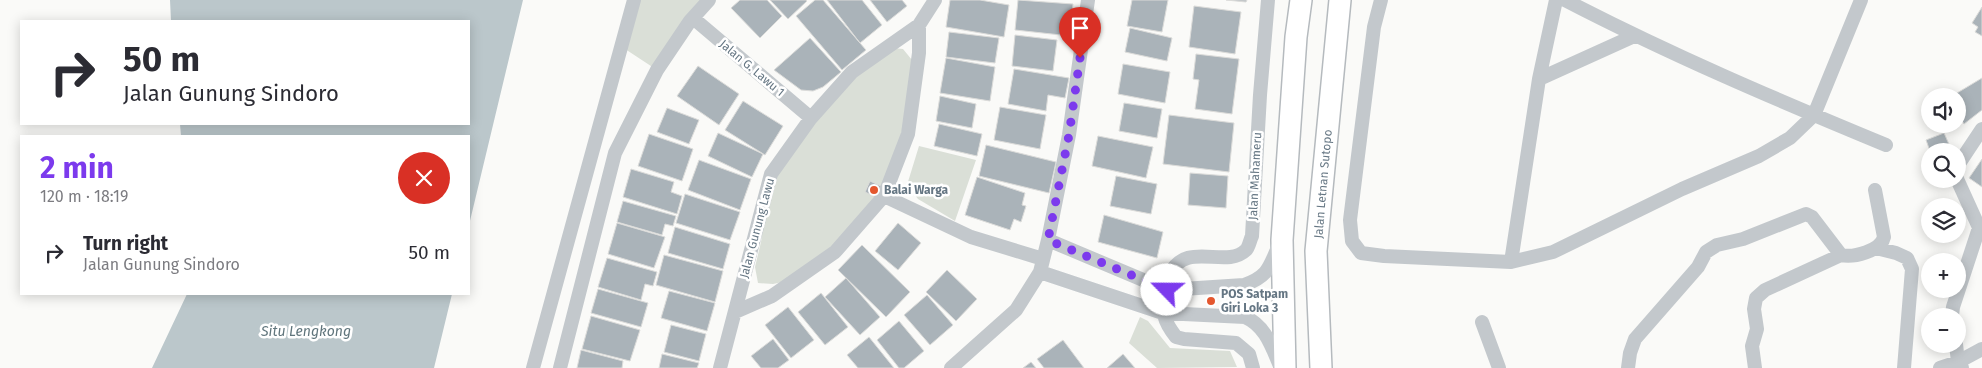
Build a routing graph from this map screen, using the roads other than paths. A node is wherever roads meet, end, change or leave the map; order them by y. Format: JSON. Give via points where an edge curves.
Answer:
{"nodes":[{"id":1,"x":634,"y":0,"type":"edge"},
{"id":2,"x":709,"y":0,"type":"edge"},
{"id":3,"x":935,"y":0,"type":"edge"},
{"id":4,"x":1088,"y":0,"type":"edge"},
{"id":5,"x":1268,"y":0,"type":"edge"},
{"id":6,"x":1301,"y":0,"type":"edge"},
{"id":7,"x":1340,"y":0,"type":"edge"},
{"id":8,"x":1381,"y":0,"type":"edge"},
{"id":9,"x":1556,"y":0,"type":"edge"},
{"id":10,"x":1565,"y":0,"type":"edge"},
{"id":11,"x":1862,"y":0,"type":"edge"},
{"id":12,"x":693,"y":18,"type":"junction"},
{"id":13,"x":919,"y":25,"type":"junction"},
{"id":14,"x":1634,"y":36,"type":"junction"},
{"id":15,"x":1539,"y":79,"type":"junction"},
{"id":16,"x":1814,"y":115,"type":"junction"},
{"id":17,"x":811,"y":118,"type":"junction"},
{"id":18,"x":1982,"y":129,"type":"edge"},
{"id":19,"x":1886,"y":145,"type":"dead end"},
{"id":20,"x":1966,"y":153,"type":"edge"},
{"id":21,"x":1961,"y":188,"type":"edge"},
{"id":22,"x":1875,"y":190,"type":"dead end"},
{"id":23,"x":884,"y":196,"type":"junction"},
{"id":24,"x":1980,"y":231,"type":"edge"},
{"id":25,"x":1048,"y":240,"type":"junction"},
{"id":26,"x":1282,"y":240,"type":"junction"},
{"id":27,"x":1876,"y":248,"type":"junction"},
{"id":28,"x":1841,"y":255,"type":"junction"},
{"id":29,"x":1512,"y":262,"type":"junction"},
{"id":30,"x":1041,"y":266,"type":"junction"},
{"id":31,"x":1167,"y":290,"type":"junction"},
{"id":32,"x":1953,"y":308,"type":"edge"},
{"id":33,"x":735,"y":312,"type":"junction"},
{"id":34,"x":1162,"y":313,"type":"junction"},
{"id":35,"x":1482,"y":322,"type":"dead end"},
{"id":36,"x":1982,"y":349,"type":"edge"},
{"id":37,"x":1960,"y":365,"type":"edge"},
{"id":38,"x":533,"y":368,"type":"edge"},
{"id":39,"x":560,"y":368,"type":"edge"},
{"id":40,"x":720,"y":368,"type":"edge"},
{"id":41,"x":951,"y":368,"type":"edge"},
{"id":42,"x":1253,"y":368,"type":"edge"},
{"id":43,"x":1283,"y":368,"type":"edge"},
{"id":44,"x":1321,"y":368,"type":"edge"},
{"id":45,"x":1498,"y":368,"type":"edge"},
{"id":46,"x":1628,"y":368,"type":"edge"},
{"id":47,"x":1755,"y":368,"type":"edge"},
{"id":48,"x":1904,"y":368,"type":"edge"},
{"id":49,"x":1940,"y":368,"type":"edge"}],
"edges":[{"from":1,"to":38,"type":"street"},
{"from":2,"to":12,"type":"street"},
{"from":3,"to":13,"type":"street","name":"Jalan Gunung Lawu"},
{"from":4,"to":25,"type":"street","via":[[1069,135]]},
{"from":5,"to":31,"type":"street","name":"Jalan Mahameru","via":[[1252,236],[1247,250],[1238,254],[1182,260],[1168,276]]},
{"from":6,"to":26,"type":"main road"},
{"from":7,"to":44,"type":"main road","name":"Jalan Letnan Sutopo","via":[[1316,251]]},
{"from":8,"to":29,"type":"street","via":[[1374,27],[1350,220],[1352,241],[1361,253]]},
{"from":9,"to":15,"type":"street"},
{"from":10,"to":14,"type":"street"},
{"from":11,"to":16,"type":"street"},
{"from":12,"to":17,"type":"street","name":"Jalan G. Lawu 1"},
{"from":12,"to":39,"type":"street","via":[[657,70],[615,153]]},
{"from":13,"to":17,"type":"street","name":"Jalan Gunung Lawu","via":[[852,72]]},
{"from":13,"to":23,"type":"street","via":[[919,53],[908,134]]},
{"from":14,"to":15,"type":"street"},
{"from":14,"to":16,"type":"street"},
{"from":15,"to":29,"type":"street"},
{"from":16,"to":19,"type":"street"},
{"from":16,"to":29,"type":"street","via":[[1790,138],[1759,156],[1682,189],[1553,252]]},
{"from":17,"to":33,"type":"street","name":"Jalan Gunung Lawu","via":[[771,174]]},
{"from":18,"to":20,"type":"street"},
{"from":21,"to":24,"type":"street"},
{"from":22,"to":27,"type":"street","via":[[1884,238]]},
{"from":23,"to":30,"type":"street"},
{"from":23,"to":33,"type":"street","via":[[835,252],[772,296]]},
{"from":24,"to":32,"type":"street"},
{"from":25,"to":30,"type":"street"},
{"from":25,"to":31,"type":"street"},
{"from":26,"to":31,"type":"street","via":[[1265,274],[1256,281],[1244,285]]},
{"from":26,"to":43,"type":"main road"},
{"from":27,"to":28,"type":"street"},
{"from":27,"to":48,"type":"street","via":[[1908,258],[1912,269]]},
{"from":28,"to":46,"type":"street","via":[[1812,217],[1806,214],[1743,239],[1717,245],[1706,252],[1698,267],[1635,339]]},
{"from":28,"to":47,"type":"street","via":[[1765,290],[1756,298],[1757,329],[1752,346]]},
{"from":30,"to":34,"type":"street"},
{"from":30,"to":41,"type":"street","via":[[1016,310]]},
{"from":31,"to":34,"type":"street","name":"Jalan Mahameru"},
{"from":33,"to":40,"type":"street","name":"Jalan Gunung Lawu"},
{"from":34,"to":42,"type":"street","via":[[1176,337],[1236,343],[1249,354]]},
{"from":34,"to":43,"type":"street","via":[[1245,317],[1256,322]]},
{"from":35,"to":45,"type":"street"},
{"from":36,"to":37,"type":"street","via":[[1966,356]]},
{"from":37,"to":49,"type":"street"}]}
